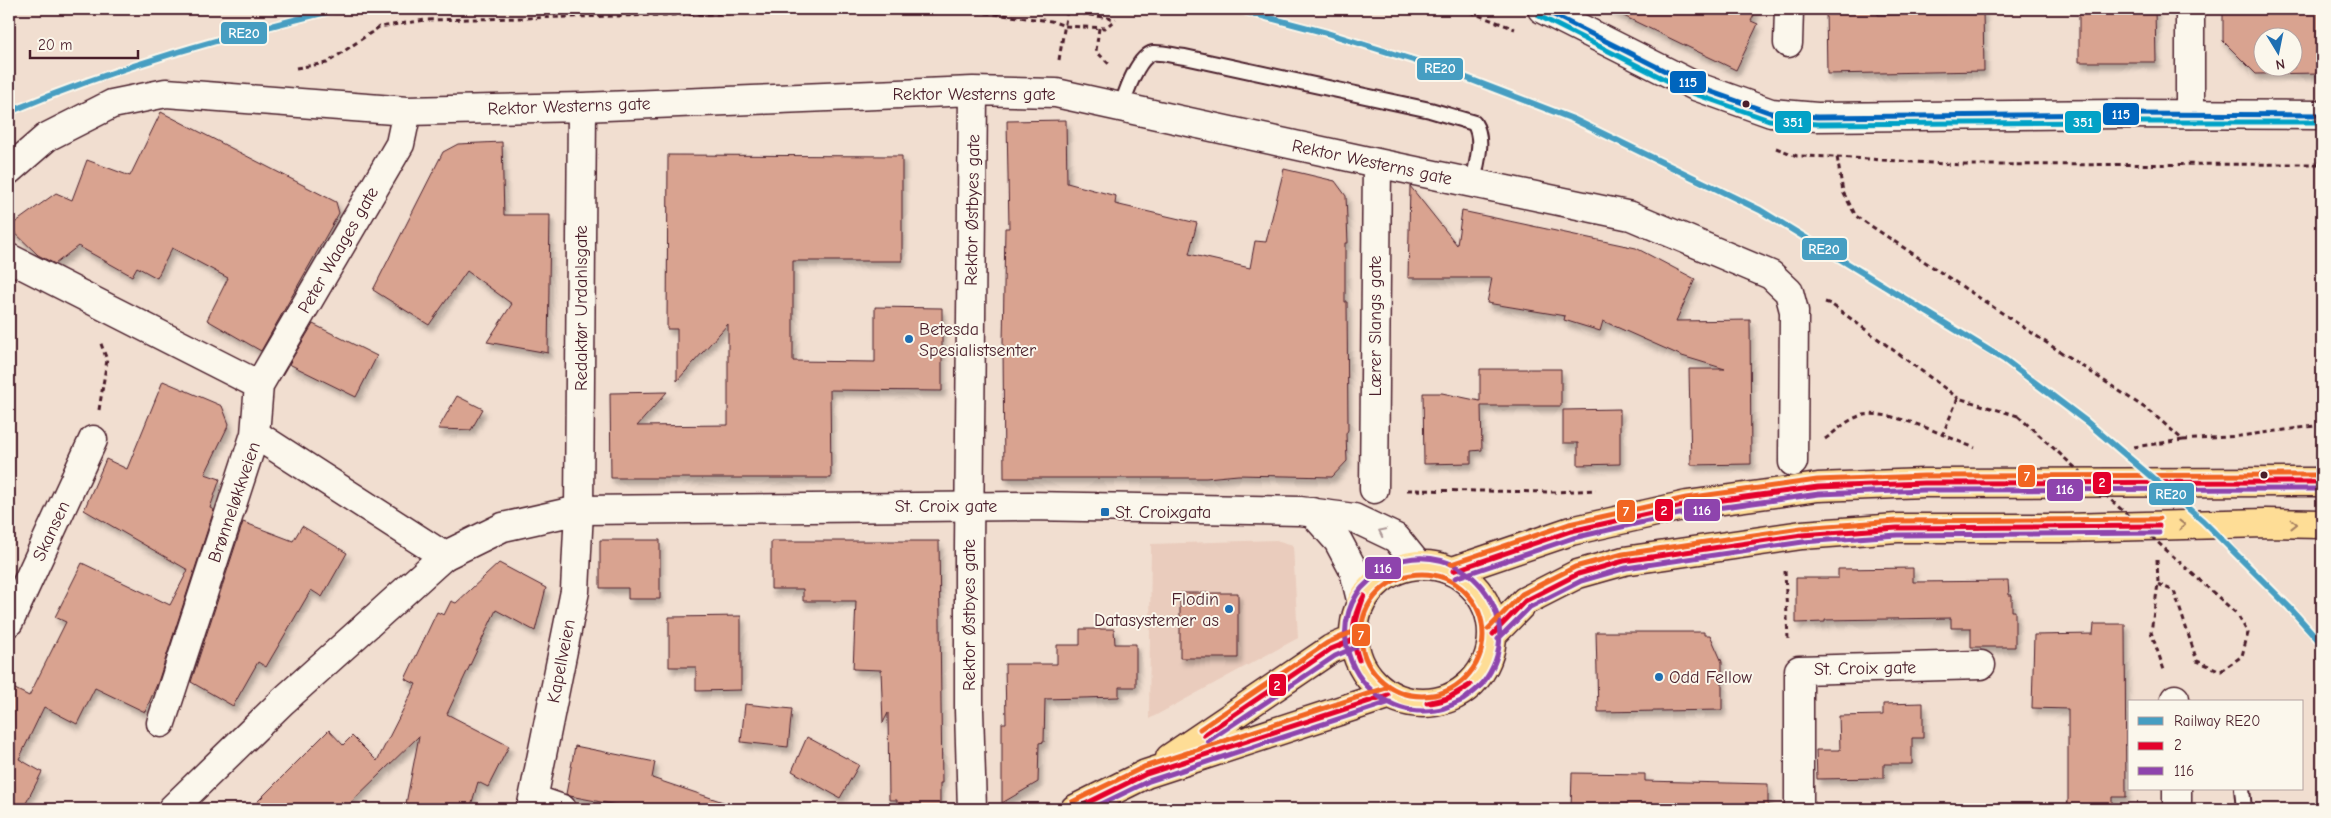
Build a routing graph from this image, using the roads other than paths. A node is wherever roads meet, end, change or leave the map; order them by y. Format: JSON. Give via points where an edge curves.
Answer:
{"nodes":[{"id":1,"x":1542,"y":9,"type":"edge"},
{"id":2,"x":1789,"y":9,"type":"edge"},
{"id":3,"x":2190,"y":9,"type":"edge"},
{"id":4,"x":1788,"y":43,"type":"dead end"},
{"id":5,"x":973,"y":91,"type":"junction"},
{"id":6,"x":582,"y":106,"type":"junction"},
{"id":7,"x":1121,"y":107,"type":"junction"},
{"id":8,"x":407,"y":111,"type":"junction"},
{"id":9,"x":2190,"y":114,"type":"junction"},
{"id":10,"x":2322,"y":115,"type":"edge"},
{"id":11,"x":1377,"y":163,"type":"junction"},
{"id":12,"x":9,"y":170,"type":"edge"},
{"id":13,"x":1473,"y":183,"type":"junction"},
{"id":14,"x":9,"y":258,"type":"edge"},
{"id":15,"x":259,"y":385,"type":"junction"},
{"id":16,"x":256,"y":434,"type":"junction"},
{"id":17,"x":92,"y":440,"type":"road end"},
{"id":18,"x":1793,"y":462,"type":"road end"},
{"id":19,"x":2322,"y":482,"type":"edge"},
{"id":20,"x":1374,"y":489,"type":"road end"},
{"id":21,"x":970,"y":506,"type":"junction"},
{"id":22,"x":579,"y":510,"type":"junction"},
{"id":23,"x":1312,"y":512,"type":"junction"},
{"id":24,"x":2322,"y":524,"type":"edge"},
{"id":25,"x":444,"y":556,"type":"junction"},
{"id":26,"x":1417,"y":564,"type":"junction"},
{"id":27,"x":1453,"y":571,"type":"junction"},
{"id":28,"x":1361,"y":600,"type":"junction"},
{"id":29,"x":9,"y":622,"type":"edge"},
{"id":30,"x":1493,"y":634,"type":"junction"},
{"id":31,"x":1353,"y":640,"type":"junction"},
{"id":32,"x":1981,"y":665,"type":"dead end"},
{"id":33,"x":1388,"y":695,"type":"junction"},
{"id":34,"x":161,"y":723,"type":"dead end"},
{"id":35,"x":1146,"y":774,"type":"junction"},
{"id":36,"x":2177,"y":790,"type":"edge"},
{"id":37,"x":2242,"y":790,"type":"edge"},
{"id":38,"x":532,"y":804,"type":"edge"},
{"id":39,"x":172,"y":809,"type":"edge"},
{"id":40,"x":562,"y":809,"type":"edge"},
{"id":41,"x":972,"y":809,"type":"edge"},
{"id":42,"x":1075,"y":809,"type":"edge"},
{"id":43,"x":1799,"y":809,"type":"edge"},
{"id":44,"x":2177,"y":809,"type":"edge"},
{"id":45,"x":2244,"y":809,"type":"edge"}],
"edges":[{"from":1,"to":9,"type":"street","via":[[1695,86],[1771,113],[1817,117]]},
{"from":2,"to":4,"type":"street"},
{"from":3,"to":9,"type":"street"},
{"from":5,"to":6,"type":"street","name":"Rektor Westerns gate"},
{"from":5,"to":7,"type":"street","name":"Rektor Westerns gate","via":[[1056,92]]},
{"from":5,"to":21,"type":"street","name":"Rektor Østbyes gate"},
{"from":6,"to":8,"type":"street","name":"Rektor Westerns gate"},
{"from":6,"to":22,"type":"street","name":"Redaktør Urdahlsgate"},
{"from":7,"to":11,"type":"street","name":"Rektor Westerns gate"},
{"from":7,"to":13,"type":"lane","via":[[1133,74],[1145,57],[1150,54],[1194,59],[1474,122],[1480,140]]},
{"from":8,"to":12,"type":"street","name":"Rektor Westerns gate","via":[[166,93],[112,104],[47,137]]},
{"from":8,"to":15,"type":"street","name":"Peter Waages gate","via":[[400,144]]},
{"from":9,"to":10,"type":"street"},
{"from":11,"to":13,"type":"street","name":"Rektor Westerns gate"},
{"from":11,"to":20,"type":"street","name":"Lærer Slangs gate"},
{"from":13,"to":18,"type":"street","name":"Rektor Westerns gate","via":[[1631,216],[1771,275],[1789,292],[1794,311]]},
{"from":14,"to":15,"type":"street"},
{"from":15,"to":16,"type":"street","name":"Peter Waages gate"},
{"from":16,"to":25,"type":"street","name":"Brønneløkkveien"},
{"from":16,"to":34,"type":"street","name":"Brønneløkkveien"},
{"from":17,"to":29,"type":"street","name":"Skansen"},
{"from":19,"to":27,"type":"highway","via":[[1924,483],[1818,487],[1687,505],[1571,530]]},
{"from":21,"to":22,"type":"street","name":"St. Croix gate"},
{"from":21,"to":23,"type":"street","name":"St. Croix gate"},
{"from":21,"to":41,"type":"street","name":"Rektor Østbyes gate"},
{"from":22,"to":25,"type":"street","via":[[504,527]]},
{"from":22,"to":38,"type":"street","name":"Kapellveien","via":[[575,592]]},
{"from":26,"to":23,"type":"street","name":"St. Croix gate","one_way":true,"via":[[1396,538],[1354,518]]},
{"from":23,"to":28,"type":"street","via":[[1338,540],[1354,570]]},
{"from":30,"to":24,"type":"highway","one_way":true,"via":[[1525,602],[1578,574],[1624,561],[1802,536],[1897,528]]},
{"from":25,"to":39,"type":"street","via":[[284,701]]},
{"from":26,"to":27,"type":"highway","via":[[1436,565]]},
{"from":26,"to":28,"type":"highway","via":[[1395,570],[1375,583]]},
{"from":27,"to":30,"type":"highway","via":[[1474,586],[1488,608]]},
{"from":28,"to":31,"type":"highway","via":[[1354,619]]},
{"from":30,"to":33,"type":"highway","via":[[1489,658],[1476,679],[1458,694],[1435,703],[1411,703]]},
{"from":31,"to":33,"type":"highway","via":[[1358,661],[1370,680]]},
{"from":31,"to":35,"type":"highway","via":[[1331,649],[1289,676]]},
{"from":32,"to":43,"type":"street","name":"St. Croix gate","via":[[1800,670]]},
{"from":33,"to":35,"type":"highway"},
{"from":35,"to":42,"type":"highway"},
{"from":36,"to":44,"type":"street"},
{"from":37,"to":45,"type":"lane"},
{"from":38,"to":40,"type":"street"}]}
